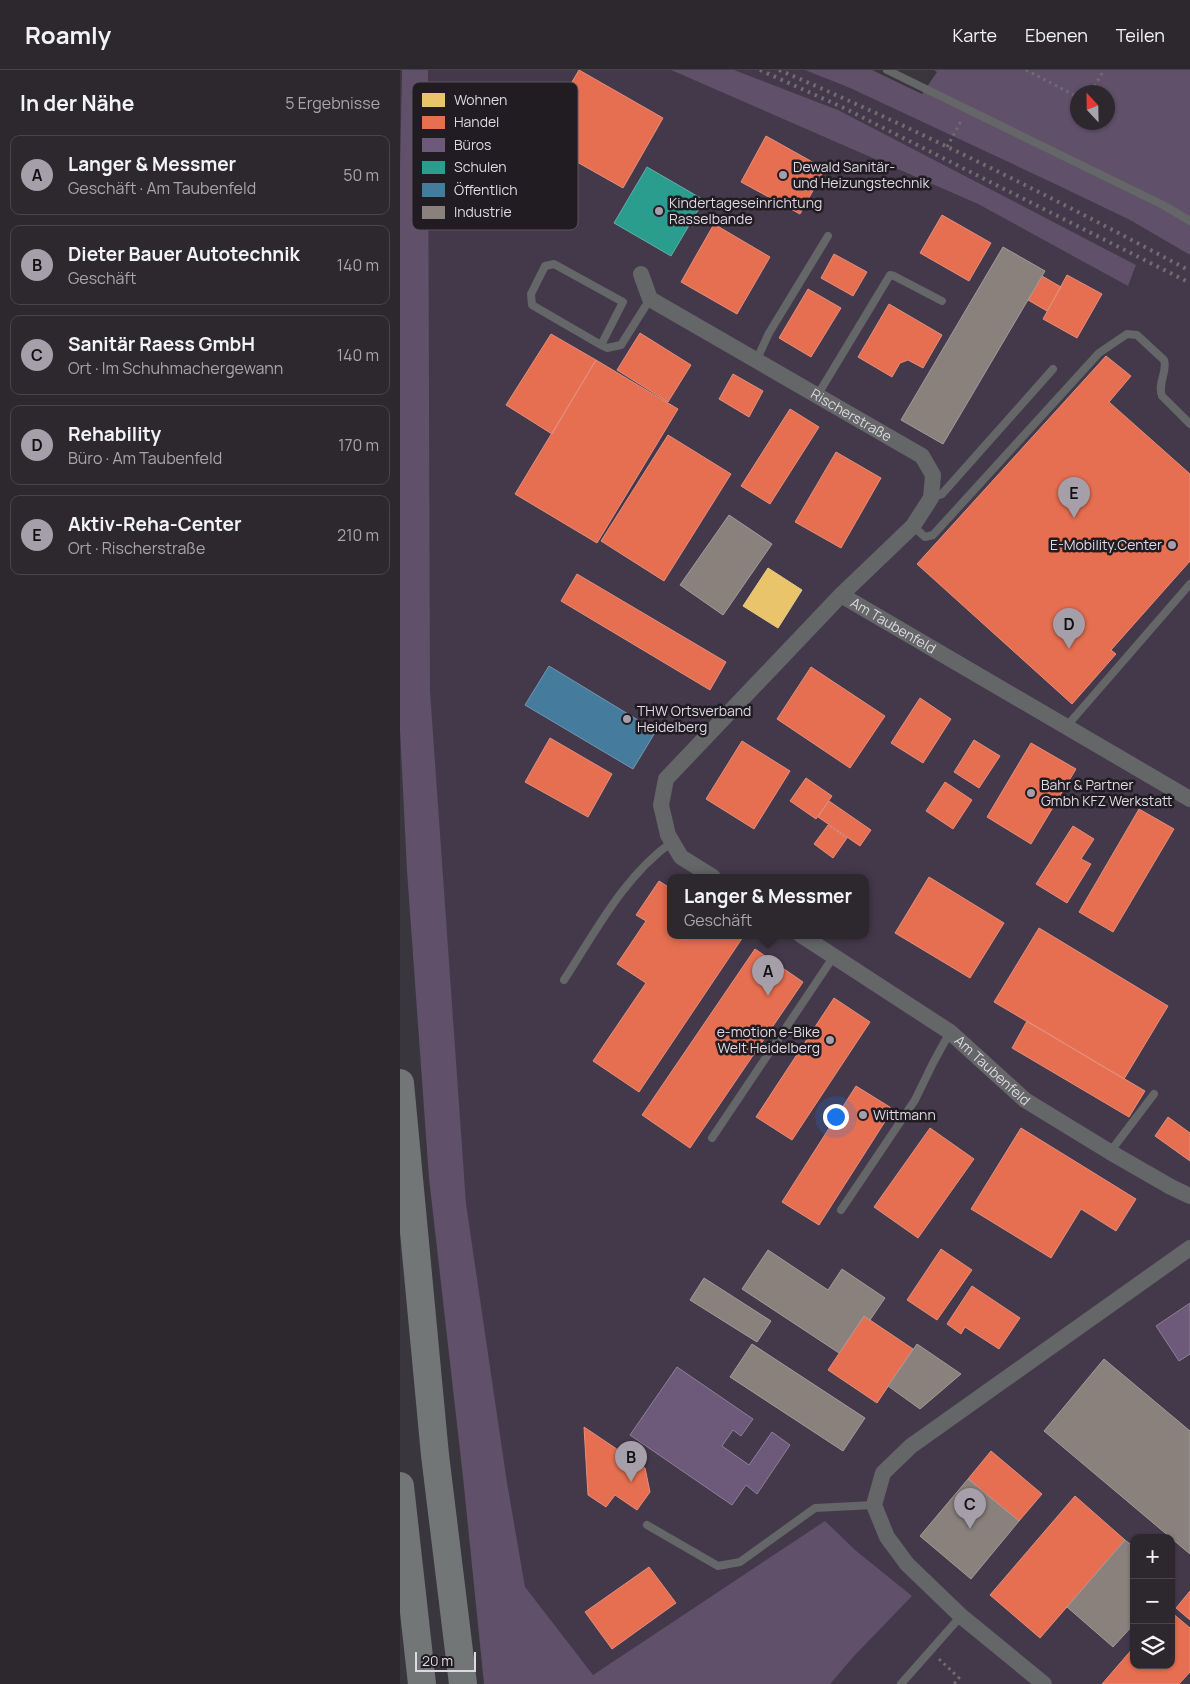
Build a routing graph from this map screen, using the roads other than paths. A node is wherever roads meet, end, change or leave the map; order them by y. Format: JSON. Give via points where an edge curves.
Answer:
{"nodes":[{"id":1,"x":887,"y":70,"type":"edge"},
{"id":2,"x":1190,"y":221,"type":"edge"},
{"id":3,"x":828,"y":236,"type":"dead end"},
{"id":4,"x":641,"y":274,"type":"dead end"},
{"id":5,"x":650,"y":299,"type":"junction"},
{"id":6,"x":942,"y":301,"type":"dead end"},
{"id":7,"x":601,"y":345,"type":"junction"},
{"id":8,"x":756,"y":361,"type":"junction"},
{"id":9,"x":1054,"y":370,"type":"dead end"},
{"id":10,"x":817,"y":396,"type":"junction"},
{"id":11,"x":1190,"y":424,"type":"edge"},
{"id":12,"x":931,"y":498,"type":"junction"},
{"id":13,"x":913,"y":526,"type":"junction"},
{"id":14,"x":1190,"y":584,"type":"edge"},
{"id":15,"x":841,"y":595,"type":"junction"},
{"id":16,"x":1066,"y":727,"type":"junction"},
{"id":17,"x":1190,"y":799,"type":"edge"},
{"id":18,"x":672,"y":842,"type":"junction"},
{"id":19,"x":708,"y":874,"type":"edge"},
{"id":20,"x":807,"y":939,"type":"edge"},
{"id":21,"x":834,"y":956,"type":"junction"},
{"id":22,"x":564,"y":980,"type":"dead end"},
{"id":23,"x":950,"y":1032,"type":"junction"},
{"id":24,"x":400,"y":1084,"type":"edge"},
{"id":25,"x":1154,"y":1094,"type":"dead end"},
{"id":26,"x":712,"y":1138,"type":"dead end"},
{"id":27,"x":1110,"y":1152,"type":"junction"},
{"id":28,"x":1190,"y":1196,"type":"edge"},
{"id":29,"x":840,"y":1210,"type":"dead end"},
{"id":30,"x":1190,"y":1248,"type":"edge"},
{"id":31,"x":400,"y":1486,"type":"edge"},
{"id":32,"x":874,"y":1504,"type":"junction"},
{"id":33,"x":647,"y":1525,"type":"dead end"},
{"id":34,"x":961,"y":1616,"type":"junction"},
{"id":35,"x":422,"y":1684,"type":"edge"},
{"id":36,"x":463,"y":1684,"type":"edge"},
{"id":37,"x":901,"y":1684,"type":"edge"},
{"id":38,"x":1044,"y":1684,"type":"edge"}],
"edges":[{"from":1,"to":2,"type":"lane"},
{"from":3,"to":8,"type":"lane","via":[[769,333]]},
{"from":4,"to":5,"type":"street"},
{"from":5,"to":7,"type":"lane","via":[[621,345],[607,348]]},
{"from":5,"to":8,"type":"street","name":"Rischerstraße"},
{"from":6,"to":10,"type":"lane","via":[[890,275]]},
{"from":7,"to":7,"type":"lane","via":[[532,305],[531,294],[545,266],[554,264],[623,302]]},
{"from":8,"to":10,"type":"street","name":"Rischerstraße"},
{"from":9,"to":12,"type":"lane","via":[[942,494]]},
{"from":10,"to":12,"type":"street","name":"Rischerstraße","via":[[922,456],[933,475]]},
{"from":11,"to":13,"type":"lane","via":[[1162,396],[1164,360],[1137,335],[1127,334],[1100,353],[932,535],[925,537]]},
{"from":12,"to":13,"type":"street"},
{"from":13,"to":15,"type":"street"},
{"from":14,"to":16,"type":"lane"},
{"from":15,"to":16,"type":"street","name":"Am Taubenfeld"},
{"from":15,"to":18,"type":"street","name":"Am Taubenfeld","via":[[666,778],[661,805]]},
{"from":16,"to":17,"type":"street","name":"Am Taubenfeld"},
{"from":18,"to":19,"type":"street","name":"Am Taubenfeld","via":[[681,857]]},
{"from":18,"to":22,"type":"lane","via":[[628,883]]},
{"from":20,"to":21,"type":"street","name":"Am Taubenfeld"},
{"from":21,"to":23,"type":"street","name":"Am Taubenfeld"},
{"from":21,"to":26,"type":"lane"},
{"from":23,"to":27,"type":"street","name":"Am Taubenfeld","via":[[1024,1100]]},
{"from":23,"to":29,"type":"lane","via":[[915,1100]]},
{"from":24,"to":36,"type":"highway","via":[[434,1455]]},
{"from":25,"to":27,"type":"lane"},
{"from":27,"to":28,"type":"street","name":"Am Taubenfeld"},
{"from":30,"to":32,"type":"street","via":[[911,1446],[883,1473]]},
{"from":31,"to":35,"type":"highway"},
{"from":32,"to":33,"type":"lane","via":[[815,1508],[740,1562],[718,1566]]},
{"from":32,"to":34,"type":"street","via":[[886,1537]]},
{"from":34,"to":37,"type":"lane"},
{"from":34,"to":38,"type":"street"}]}
